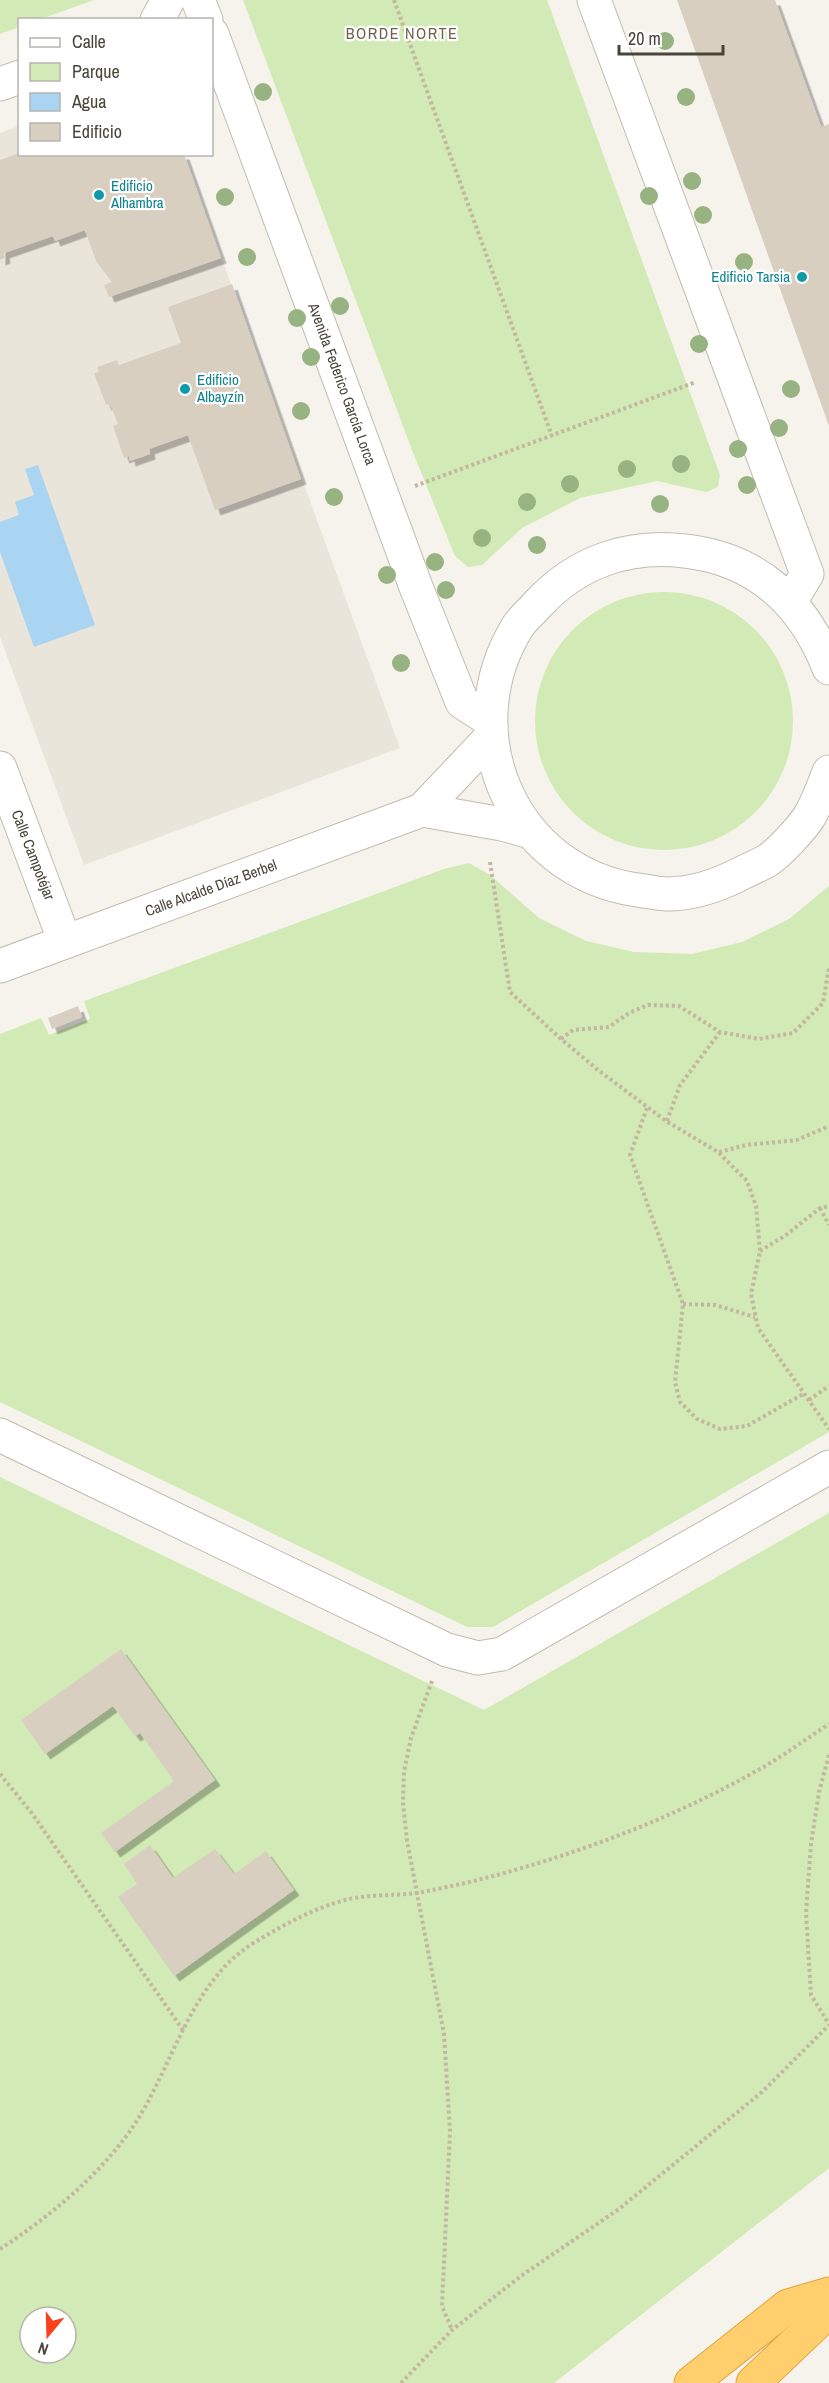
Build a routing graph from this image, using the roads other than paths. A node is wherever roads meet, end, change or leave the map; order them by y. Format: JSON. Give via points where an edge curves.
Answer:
{"nodes":[{"id":1,"x":168,"y":0,"type":"edge"},
{"id":2,"x":198,"y":0,"type":"edge"},
{"id":3,"x":594,"y":0,"type":"edge"},
{"id":4,"x":158,"y":18,"type":"edge"},
{"id":5,"x":205,"y":18,"type":"edge"},
{"id":6,"x":214,"y":44,"type":"edge"},
{"id":7,"x":18,"y":78,"type":"edge"},
{"id":8,"x":0,"y":84,"type":"edge"},
{"id":9,"x":806,"y":609,"type":"edge"},
{"id":10,"x":829,"y":668,"type":"edge"},
{"id":11,"x":490,"y":729,"type":"junction"},
{"id":12,"x":0,"y":768,"type":"edge"},
{"id":13,"x":829,"y":772,"type":"edge"},
{"id":14,"x":422,"y":810,"type":"junction"},
{"id":15,"x":531,"y":832,"type":"junction"},
{"id":16,"x":65,"y":942,"type":"junction"},
{"id":17,"x":0,"y":966,"type":"edge"},
{"id":18,"x":0,"y":1435,"type":"edge"},
{"id":19,"x":829,"y":1467,"type":"edge"},
{"id":20,"x":829,"y":2294,"type":"edge"},
{"id":21,"x":829,"y":2311,"type":"edge"},
{"id":22,"x":691,"y":2383,"type":"edge"},
{"id":23,"x":753,"y":2383,"type":"edge"}],
"edges":[{"from":1,"to":4,"type":"street"},
{"from":2,"to":5,"type":"street"},
{"from":3,"to":9,"type":"street","via":[[807,574]]},
{"from":6,"to":11,"type":"street","name":"Avenida Federico García Lorca","via":[[462,702]]},
{"from":7,"to":8,"type":"street"},
{"from":9,"to":10,"type":"street"},
{"from":9,"to":11,"type":"street","via":[[754,573],[710,554],[657,548],[602,559],[556,585],[519,625],[497,672]]},
{"from":11,"to":14,"type":"street","name":"Calle Alcalde Díaz Berbel"},
{"from":11,"to":15,"type":"street","via":[[496,765],[512,804]]},
{"from":12,"to":16,"type":"street","name":"Calle Campotéjar"},
{"from":13,"to":15,"type":"street","via":[[809,818],[770,859],[718,886],[666,894],[611,886],[568,865]]},
{"from":14,"to":15,"type":"street"},
{"from":14,"to":16,"type":"street","name":"Calle Alcalde Díaz Berbel"},
{"from":16,"to":17,"type":"street","name":"Calle Alcalde Díaz Berbel"},
{"from":18,"to":19,"type":"street","via":[[447,1650],[478,1658],[502,1654]]},
{"from":20,"to":22,"type":"highway","via":[[788,2306]]},
{"from":21,"to":23,"type":"highway"}]}
